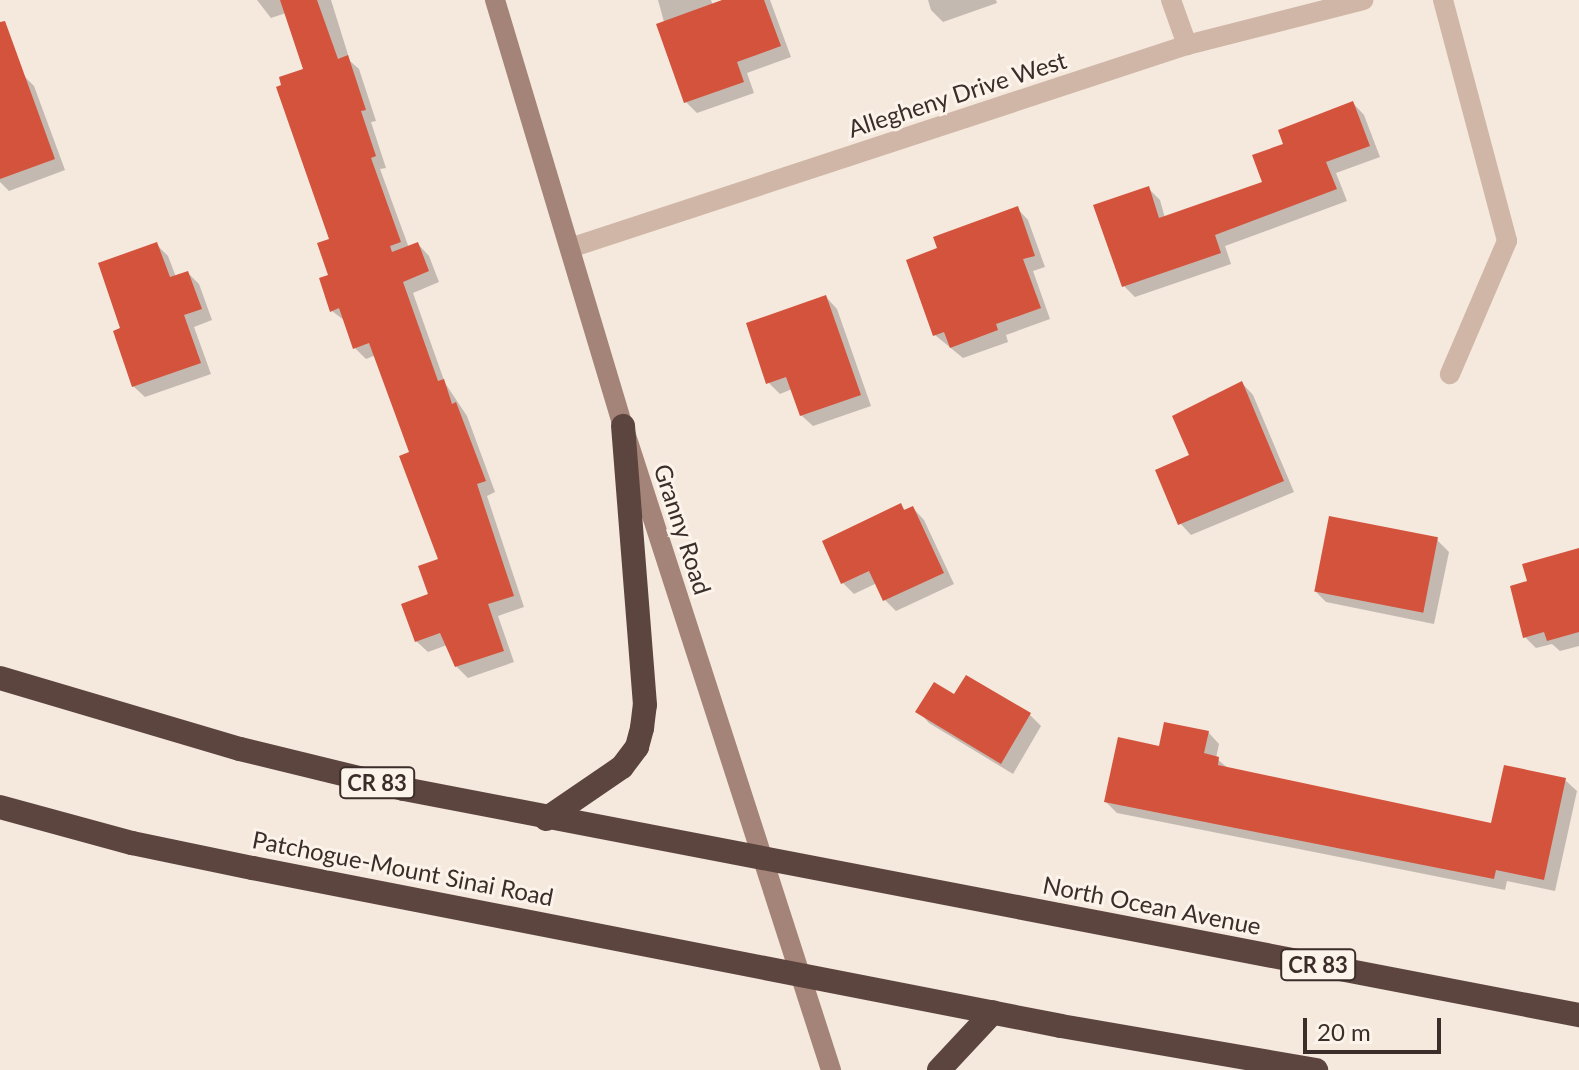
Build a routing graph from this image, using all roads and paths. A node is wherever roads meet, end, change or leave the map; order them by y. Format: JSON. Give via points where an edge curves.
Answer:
{"nodes":[{"id":1,"x":495,"y":0,"type":"edge"},
{"id":2,"x":1171,"y":0,"type":"edge"},
{"id":3,"x":1363,"y":0,"type":"edge"},
{"id":4,"x":1443,"y":0,"type":"edge"},
{"id":5,"x":1187,"y":45,"type":"junction"},
{"id":6,"x":570,"y":248,"type":"junction"},
{"id":7,"x":1450,"y":374,"type":"dead end"},
{"id":8,"x":623,"y":426,"type":"junction"},
{"id":9,"x":0,"y":678,"type":"edge"},
{"id":10,"x":0,"y":807,"type":"edge"},
{"id":11,"x":546,"y":819,"type":"junction"},
{"id":12,"x":761,"y":860,"type":"junction"},
{"id":13,"x":797,"y":974,"type":"junction"},
{"id":14,"x":993,"y":1012,"type":"junction"},
{"id":15,"x":1579,"y":1015,"type":"edge"},
{"id":16,"x":831,"y":1070,"type":"edge"},
{"id":17,"x":939,"y":1070,"type":"edge"},
{"id":18,"x":1316,"y":1070,"type":"edge"}],
"edges":[{"from":1,"to":6,"type":"street","name":"Granny Road"},
{"from":2,"to":5,"type":"street"},
{"from":3,"to":5,"type":"street","name":"Allegheny Drive West"},
{"from":4,"to":7,"type":"street","via":[[1507,241]]},
{"from":5,"to":6,"type":"street","name":"Allegheny Drive West"},
{"from":6,"to":8,"type":"street","name":"Granny Road"},
{"from":8,"to":11,"type":"highway","via":[[645,705],[642,728],[637,747],[622,767]]},
{"from":8,"to":12,"type":"street","name":"Granny Road"},
{"from":9,"to":11,"type":"highway","number":"CR 83","via":[[240,749]]},
{"from":10,"to":13,"type":"highway","name":"Patchogue-Mount Sinai Road","via":[[132,843]]},
{"from":11,"to":12,"type":"highway","number":"CR 83"},
{"from":12,"to":13,"type":"street","name":"Granny Road"},
{"from":12,"to":15,"type":"highway","name":"North Ocean Avenue","number":"CR 83"},
{"from":13,"to":14,"type":"highway"},
{"from":13,"to":16,"type":"street","name":"Granny Road"},
{"from":14,"to":17,"type":"highway"},
{"from":14,"to":18,"type":"highway"}]}
